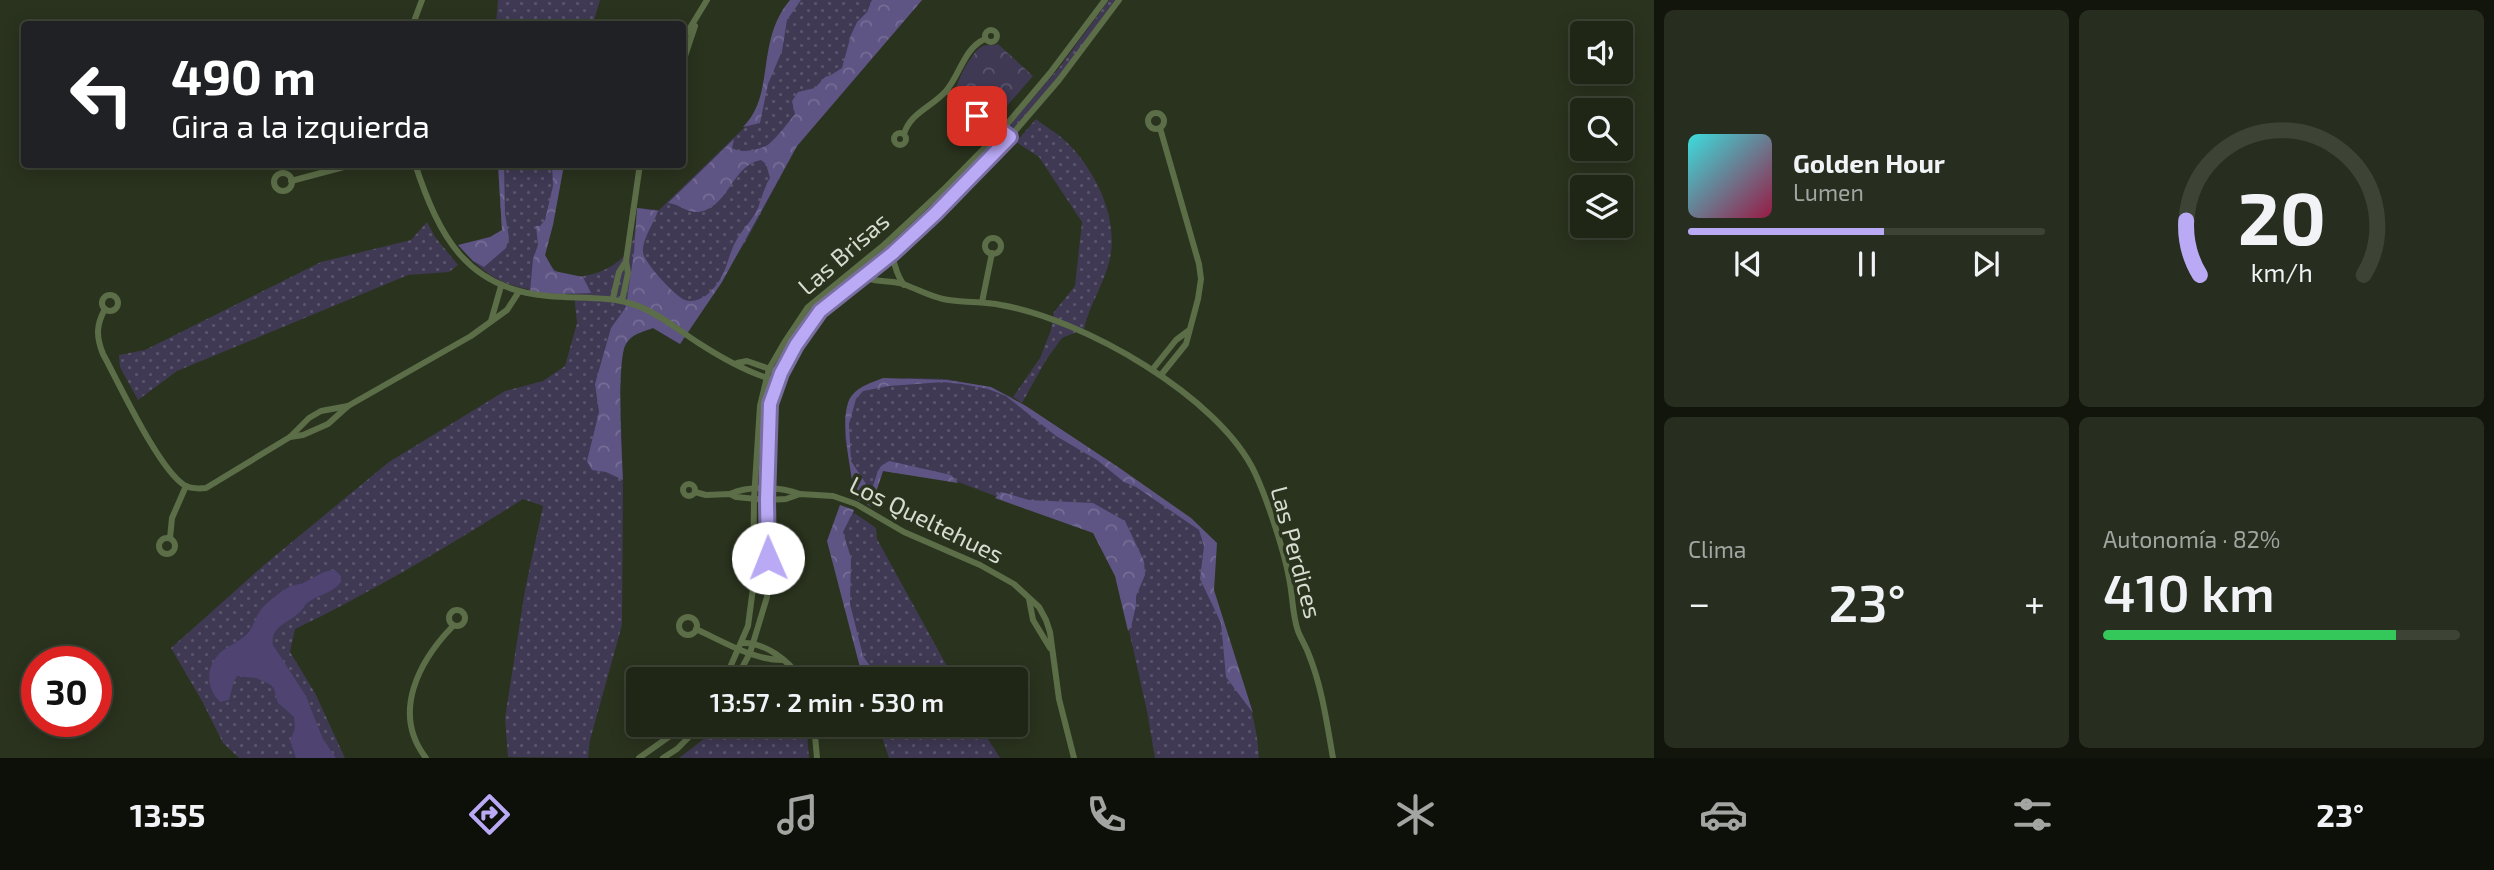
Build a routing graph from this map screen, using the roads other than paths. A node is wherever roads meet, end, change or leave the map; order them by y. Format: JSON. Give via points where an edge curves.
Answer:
{"nodes":[{"id":1,"x":422,"y":0,"type":"edge"},
{"id":2,"x":707,"y":0,"type":"edge"},
{"id":3,"x":1105,"y":0,"type":"edge"},
{"id":4,"x":1119,"y":0,"type":"edge"},
{"id":5,"x":414,"y":21,"type":"edge"},
{"id":6,"x":696,"y":21,"type":"junction"},
{"id":7,"x":686,"y":35,"type":"edge"},
{"id":8,"x":985,"y":39,"type":"dead end"},
{"id":9,"x":686,"y":55,"type":"edge"},
{"id":10,"x":947,"y":91,"type":"junction"},
{"id":11,"x":977,"y":116,"type":"junction"},
{"id":12,"x":1160,"y":128,"type":"dead end"},
{"id":13,"x":1002,"y":130,"type":"junction"},
{"id":14,"x":904,"y":134,"type":"dead end"},
{"id":15,"x":995,"y":137,"type":"junction"},
{"id":16,"x":1010,"y":137,"type":"junction"},
{"id":17,"x":1003,"y":144,"type":"junction"},
{"id":18,"x":340,"y":168,"type":"edge"},
{"id":19,"x":417,"y":168,"type":"edge"},
{"id":20,"x":639,"y":168,"type":"edge"},
{"id":21,"x":292,"y":181,"type":"dead end"},
{"id":22,"x":885,"y":244,"type":"junction"},
{"id":23,"x":893,"y":253,"type":"junction"},
{"id":24,"x":992,"y":253,"type":"dead end"},
{"id":25,"x":626,"y":261,"type":"junction"},
{"id":26,"x":855,"y":269,"type":"junction"},
{"id":27,"x":863,"y":278,"type":"junction"},
{"id":28,"x":904,"y":285,"type":"junction"},
{"id":29,"x":501,"y":286,"type":"junction"},
{"id":30,"x":518,"y":293,"type":"junction"},
{"id":31,"x":613,"y":298,"type":"junction"},
{"id":32,"x":622,"y":301,"type":"junction"},
{"id":33,"x":982,"y":302,"type":"junction"},
{"id":34,"x":105,"y":309,"type":"dead end"},
{"id":35,"x":490,"y":323,"type":"junction"},
{"id":36,"x":1189,"y":329,"type":"junction"},
{"id":37,"x":737,"y":363,"type":"junction"},
{"id":38,"x":769,"y":369,"type":"junction"},
{"id":39,"x":1152,"y":370,"type":"junction"},
{"id":40,"x":781,"y":373,"type":"junction"},
{"id":41,"x":1161,"y":375,"type":"junction"},
{"id":42,"x":766,"y":378,"type":"junction"},
{"id":43,"x":777,"y":381,"type":"junction"},
{"id":44,"x":348,"y":406,"type":"junction"},
{"id":45,"x":289,"y":437,"type":"junction"},
{"id":46,"x":186,"y":486,"type":"junction"},
{"id":47,"x":755,"y":490,"type":"junction"},
{"id":48,"x":767,"y":490,"type":"junction"},
{"id":49,"x":695,"y":492,"type":"dead end"},
{"id":50,"x":800,"y":494,"type":"junction"},
{"id":51,"x":730,"y":495,"type":"junction"},
{"id":52,"x":754,"y":499,"type":"junction"},
{"id":53,"x":767,"y":500,"type":"junction"},
{"id":54,"x":170,"y":538,"type":"dead end"},
{"id":55,"x":1029,"y":599,"type":"junction"},
{"id":56,"x":453,"y":625,"type":"dead end"},
{"id":57,"x":696,"y":629,"type":"dead end"},
{"id":58,"x":754,"y":644,"type":"junction"},
{"id":59,"x":740,"y":646,"type":"junction"},
{"id":60,"x":1050,"y":648,"type":"junction"},
{"id":61,"x":750,"y":653,"type":"junction"},
{"id":62,"x":782,"y":660,"type":"junction"},
{"id":63,"x":730,"y":667,"type":"edge"},
{"id":64,"x":742,"y":667,"type":"edge"},
{"id":65,"x":789,"y":667,"type":"edge"},
{"id":66,"x":669,"y":737,"type":"edge"},
{"id":67,"x":689,"y":737,"type":"edge"},
{"id":68,"x":815,"y":737,"type":"edge"},
{"id":69,"x":426,"y":758,"type":"edge"},
{"id":70,"x":639,"y":758,"type":"edge"},
{"id":71,"x":663,"y":758,"type":"edge"},
{"id":72,"x":817,"y":758,"type":"edge"},
{"id":73,"x":1074,"y":758,"type":"edge"},
{"id":74,"x":1333,"y":758,"type":"edge"}],
"edges":[{"from":1,"to":5,"type":"street"},
{"from":2,"to":6,"type":"street"},
{"from":3,"to":13,"type":"street","name":"Las Brisas"},
{"from":4,"to":16,"type":"street","name":"Las Brisas"},
{"from":6,"to":7,"type":"street"},
{"from":6,"to":9,"type":"street"},
{"from":8,"to":10,"type":"street","via":[[974,46]]},
{"from":10,"to":11,"type":"street"},
{"from":10,"to":14,"type":"street","via":[[910,120]]},
{"from":11,"to":13,"type":"street"},
{"from":11,"to":15,"type":"street"},
{"from":12,"to":36,"type":"street","via":[[1199,264],[1198,299]]},
{"from":13,"to":15,"type":"street","name":"Las Brisas"},
{"from":13,"to":16,"type":"street"},
{"from":15,"to":17,"type":"street"},
{"from":15,"to":22,"type":"street","name":"Las Brisas"},
{"from":16,"to":17,"type":"street","name":"Las Brisas"},
{"from":17,"to":23,"type":"street","name":"Las Brisas"},
{"from":18,"to":21,"type":"street"},
{"from":19,"to":29,"type":"street","via":[[439,224],[456,252]]},
{"from":20,"to":25,"type":"street"},
{"from":22,"to":23,"type":"street"},
{"from":22,"to":26,"type":"street","name":"Las Brisas"},
{"from":23,"to":27,"type":"street","name":"Las Brisas"},
{"from":23,"to":28,"type":"street"},
{"from":24,"to":33,"type":"street"},
{"from":25,"to":31,"type":"street"},
{"from":25,"to":32,"type":"street"},
{"from":26,"to":27,"type":"street"},
{"from":26,"to":38,"type":"street","name":"Las Brisas","via":[[808,307]]},
{"from":27,"to":28,"type":"street","name":"Las Perdices"},
{"from":27,"to":40,"type":"street","name":"Las Brisas","via":[[820,311]]},
{"from":28,"to":33,"type":"street","name":"Las Perdices","via":[[945,299]]},
{"from":29,"to":30,"type":"street"},
{"from":29,"to":35,"type":"street"},
{"from":30,"to":31,"type":"street"},
{"from":30,"to":35,"type":"street","via":[[507,310]]},
{"from":31,"to":32,"type":"street"},
{"from":32,"to":37,"type":"street","via":[[654,314]]},
{"from":33,"to":39,"type":"street","name":"Las Perdices","via":[[1053,321]]},
{"from":34,"to":46,"type":"street","via":[[97,334],[103,354],[162,461]]},
{"from":35,"to":44,"type":"street"},
{"from":36,"to":39,"type":"street"},
{"from":36,"to":41,"type":"street","via":[[1186,344]]},
{"from":37,"to":38,"type":"street","via":[[747,361]]},
{"from":37,"to":42,"type":"street"},
{"from":38,"to":40,"type":"street"},
{"from":38,"to":42,"type":"street","name":"Las Brisas"},
{"from":39,"to":41,"type":"street","name":"Las Perdices"},
{"from":40,"to":43,"type":"street","name":"Las Brisas"},
{"from":41,"to":74,"type":"street","name":"Las Perdices","via":[[1224,428],[1255,473],[1289,578]]},
{"from":42,"to":43,"type":"street"},
{"from":42,"to":47,"type":"street","name":"Las Brisas"},
{"from":43,"to":48,"type":"street","name":"Las Brisas","via":[[770,404]]},
{"from":44,"to":45,"type":"street","via":[[328,424]]},
{"from":44,"to":45,"type":"street","via":[[321,411]]},
{"from":45,"to":46,"type":"street","via":[[206,488]]},
{"from":46,"to":54,"type":"street","via":[[172,518]]},
{"from":47,"to":48,"type":"street","name":"Los Queltehues"},
{"from":47,"to":51,"type":"street","name":"Los Queltehues"},
{"from":47,"to":52,"type":"street","name":"Las Brisas"},
{"from":48,"to":50,"type":"street","name":"Los Queltehues","via":[[788,489]]},
{"from":48,"to":53,"type":"street","name":"Las Brisas"},
{"from":49,"to":51,"type":"street","name":"Los Queltehues"},
{"from":50,"to":53,"type":"street","name":"Los Queltehues"},
{"from":50,"to":55,"type":"street","name":"Los Queltehues","via":[[828,495],[856,504],[1014,583]]},
{"from":51,"to":52,"type":"street","name":"Los Queltehues"},
{"from":52,"to":53,"type":"street","name":"Los Queltehues"},
{"from":52,"to":59,"type":"street","name":"Las Brisas","via":[[753,588]]},
{"from":53,"to":58,"type":"street","name":"Las Brisas","via":[[767,597]]},
{"from":55,"to":60,"type":"street","name":"Los Queltehues","via":[[1034,620]]},
{"from":55,"to":60,"type":"street","name":"Los Queltehues","via":[[1040,607],[1046,620]]},
{"from":56,"to":69,"type":"street","via":[[425,665],[409,702],[411,730]]},
{"from":57,"to":59,"type":"street"},
{"from":58,"to":59,"type":"street"},
{"from":58,"to":61,"type":"street","name":"Las Brisas"},
{"from":58,"to":62,"type":"street"},
{"from":59,"to":61,"type":"street"},
{"from":59,"to":63,"type":"street","name":"Las Brisas"},
{"from":60,"to":73,"type":"street","name":"Los Queltehues"},
{"from":61,"to":62,"type":"street"},
{"from":61,"to":64,"type":"street","name":"Las Brisas"},
{"from":62,"to":65,"type":"street"},
{"from":66,"to":70,"type":"street"},
{"from":67,"to":71,"type":"street"},
{"from":68,"to":72,"type":"street"}]}
